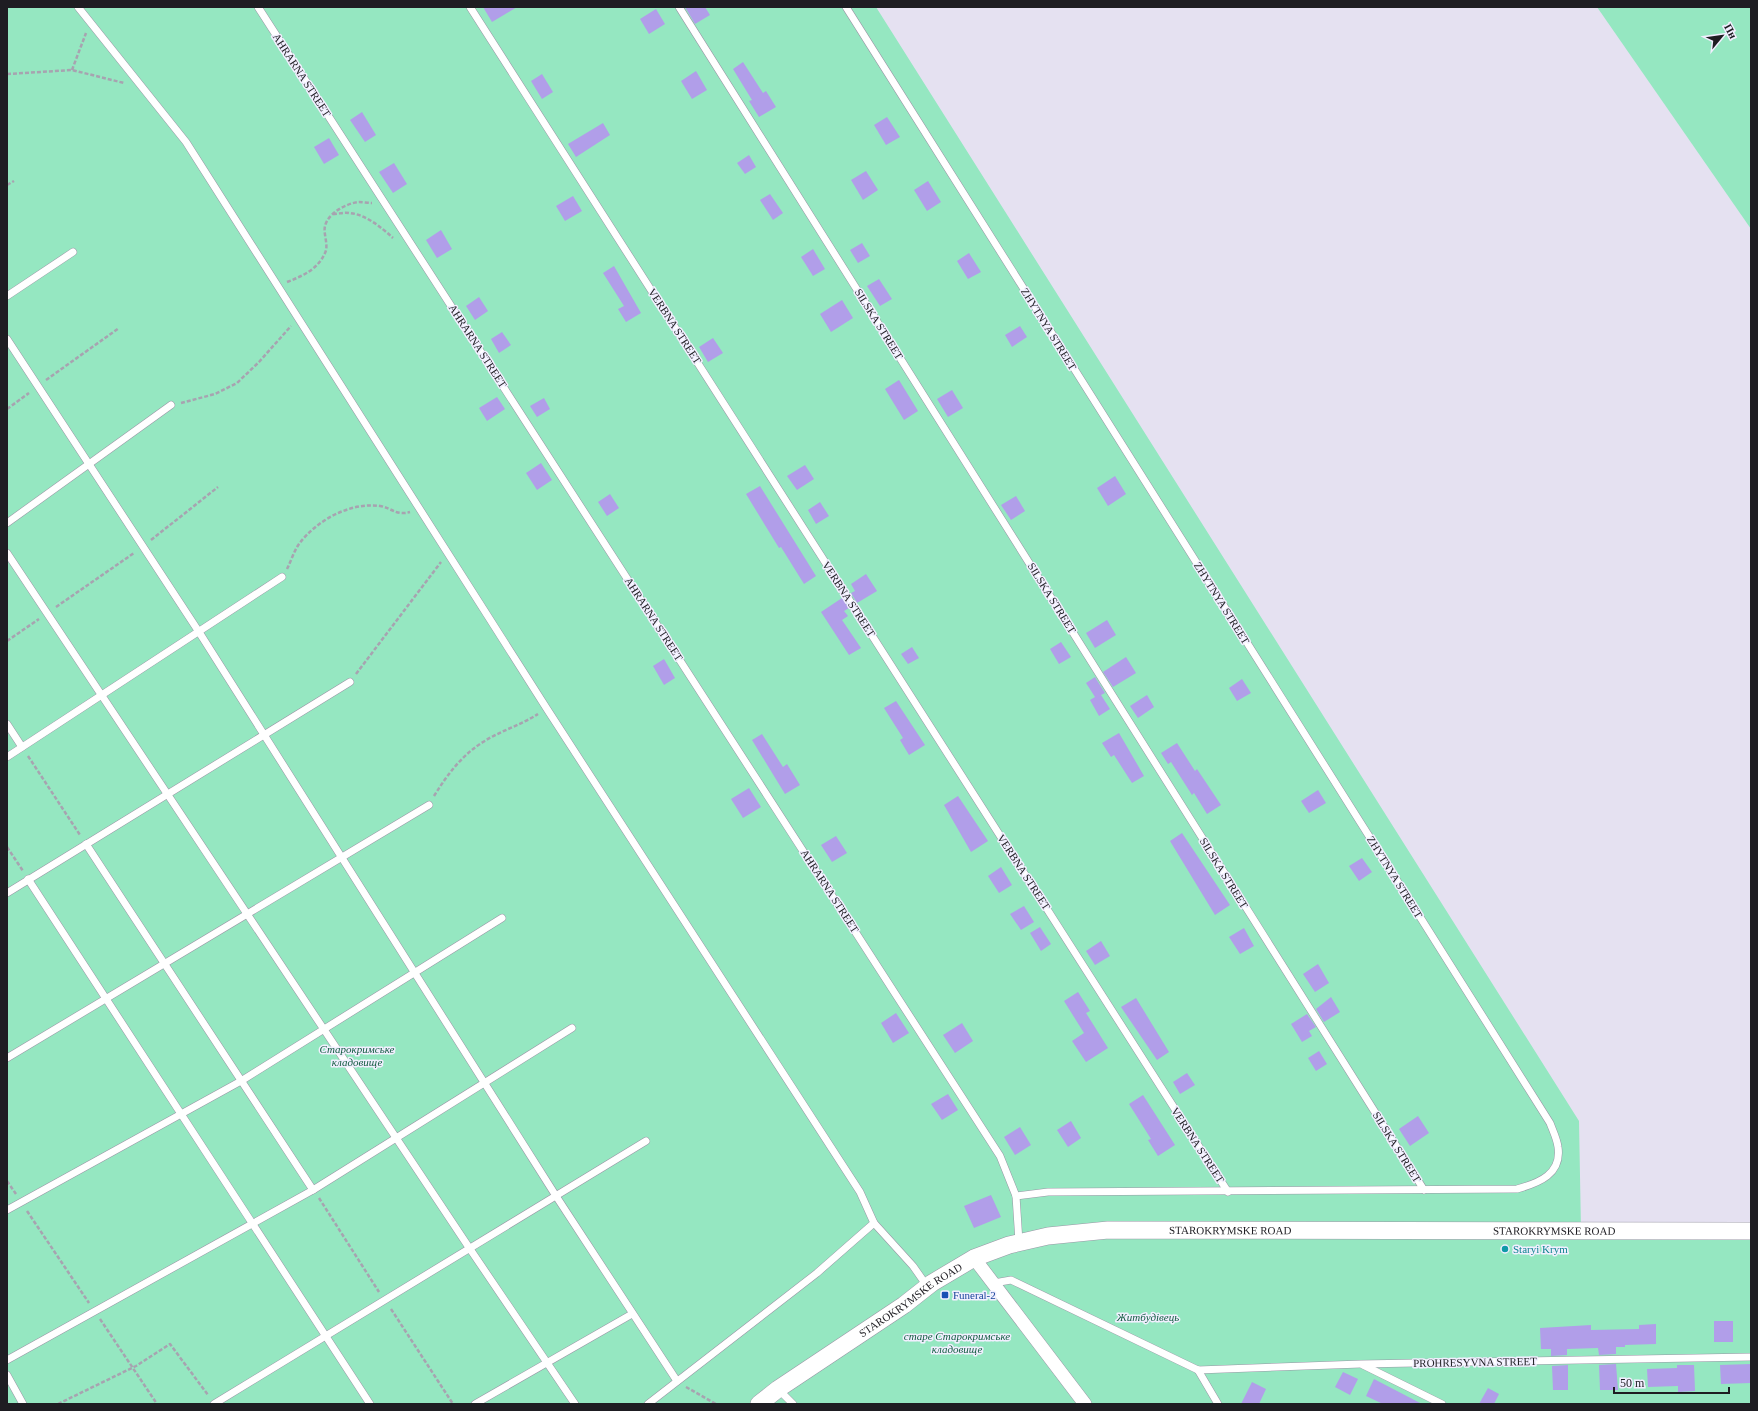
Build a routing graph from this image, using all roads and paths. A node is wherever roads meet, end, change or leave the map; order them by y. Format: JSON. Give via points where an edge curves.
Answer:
{"nodes":[{"id":1,"x":78,"y":7,"type":"edge"},
{"id":2,"x":258,"y":7,"type":"edge"},
{"id":3,"x":470,"y":7,"type":"edge"},
{"id":4,"x":679,"y":7,"type":"edge"},
{"id":5,"x":846,"y":7,"type":"edge"},
{"id":6,"x":91,"y":23,"type":"junction"},
{"id":7,"x":72,"y":70,"type":"junction"},
{"id":8,"x":7,"y":74,"type":"edge"},
{"id":9,"x":144,"y":89,"type":"junction"},
{"id":10,"x":14,"y":180,"type":"dead end"},
{"id":11,"x":7,"y":185,"type":"edge"},
{"id":12,"x":386,"y":204,"type":"junction"},
{"id":13,"x":332,"y":214,"type":"junction"},
{"id":14,"x":398,"y":242,"type":"dead end"},
{"id":15,"x":73,"y":252,"type":"dead end"},
{"id":16,"x":277,"y":285,"type":"junction"},
{"id":17,"x":7,"y":296,"type":"edge"},
{"id":18,"x":298,"y":318,"type":"junction"},
{"id":19,"x":119,"y":328,"type":"dead end"},
{"id":20,"x":7,"y":339,"type":"edge"},
{"id":21,"x":37,"y":387,"type":"junction"},
{"id":22,"x":172,"y":405,"type":"joint"},
{"id":23,"x":7,"y":409,"type":"edge"},
{"id":24,"x":90,"y":464,"type":"junction"},
{"id":25,"x":218,"y":487,"type":"dead end"},
{"id":26,"x":420,"y":509,"type":"junction"},
{"id":27,"x":7,"y":523,"type":"edge"},
{"id":28,"x":143,"y":546,"type":"junction"},
{"id":29,"x":7,"y":554,"type":"edge"},
{"id":30,"x":449,"y":555,"type":"junction"},
{"id":31,"x":282,"y":577,"type":"joint"},
{"id":32,"x":47,"y":613,"type":"junction"},
{"id":33,"x":199,"y":632,"type":"junction"},
{"id":34,"x":7,"y":641,"type":"edge"},
{"id":35,"x":350,"y":682,"type":"joint"},
{"id":36,"x":101,"y":695,"type":"junction"},
{"id":37,"x":547,"y":709,"type":"junction"},
{"id":38,"x":7,"y":724,"type":"edge"},
{"id":39,"x":264,"y":734,"type":"junction"},
{"id":40,"x":22,"y":747,"type":"junction"},
{"id":41,"x":7,"y":757,"type":"edge"},
{"id":42,"x":167,"y":794,"type":"junction"},
{"id":43,"x":429,"y":805,"type":"joint"},
{"id":44,"x":86,"y":844,"type":"junction"},
{"id":45,"x":7,"y":847,"type":"edge"},
{"id":46,"x":341,"y":857,"type":"junction"},
{"id":47,"x":28,"y":879,"type":"junction"},
{"id":48,"x":7,"y":892,"type":"edge"},
{"id":49,"x":247,"y":914,"type":"junction"},
{"id":50,"x":502,"y":918,"type":"dead end"},
{"id":51,"x":164,"y":964,"type":"junction"},
{"id":52,"x":415,"y":973,"type":"junction"},
{"id":53,"x":106,"y":999,"type":"junction"},
{"id":54,"x":572,"y":1028,"type":"dead end"},
{"id":55,"x":324,"y":1030,"type":"junction"},
{"id":56,"x":7,"y":1058,"type":"edge"},
{"id":57,"x":241,"y":1081,"type":"junction"},
{"id":58,"x":484,"y":1083,"type":"junction"},
{"id":59,"x":181,"y":1114,"type":"junction"},
{"id":60,"x":396,"y":1138,"type":"junction"},
{"id":61,"x":646,"y":1141,"type":"dead end"},
{"id":62,"x":7,"y":1181,"type":"edge"},
{"id":63,"x":313,"y":1190,"type":"junction"},
{"id":64,"x":1424,"y":1190,"type":"junction"},
{"id":65,"x":1228,"y":1192,"type":"junction"},
{"id":66,"x":556,"y":1196,"type":"junction"},
{"id":67,"x":1016,"y":1196,"type":"junction"},
{"id":68,"x":22,"y":1202,"type":"junction"},
{"id":69,"x":7,"y":1210,"type":"edge"},
{"id":70,"x":252,"y":1223,"type":"junction"},
{"id":71,"x":874,"y":1223,"type":"junction"},
{"id":72,"x":1751,"y":1231,"type":"edge"},
{"id":73,"x":1019,"y":1242,"type":"junction"},
{"id":74,"x":470,"y":1249,"type":"junction"},
{"id":75,"x":974,"y":1258,"type":"junction"},
{"id":76,"x":994,"y":1283,"type":"junction"},
{"id":77,"x":927,"y":1286,"type":"junction"},
{"id":78,"x":94,"y":1311,"type":"junction"},
{"id":79,"x":632,"y":1314,"type":"junction"},
{"id":80,"x":326,"y":1336,"type":"junction"},
{"id":81,"x":1751,"y":1357,"type":"edge"},
{"id":82,"x":7,"y":1360,"type":"edge"},
{"id":83,"x":546,"y":1364,"type":"junction"},
{"id":84,"x":1361,"y":1364,"type":"junction"},
{"id":85,"x":132,"y":1368,"type":"junction"},
{"id":86,"x":1198,"y":1370,"type":"junction"},
{"id":87,"x":7,"y":1375,"type":"edge"},
{"id":88,"x":677,"y":1381,"type":"junction"},
{"id":89,"x":778,"y":1388,"type":"junction"},
{"id":90,"x":23,"y":1404,"type":"edge"},
{"id":91,"x":58,"y":1404,"type":"edge"},
{"id":92,"x":157,"y":1404,"type":"edge"},
{"id":93,"x":214,"y":1404,"type":"edge"},
{"id":94,"x":370,"y":1404,"type":"edge"},
{"id":95,"x":475,"y":1404,"type":"edge"},
{"id":96,"x":575,"y":1404,"type":"edge"},
{"id":97,"x":648,"y":1404,"type":"edge"},
{"id":98,"x":716,"y":1404,"type":"edge"},
{"id":99,"x":759,"y":1404,"type":"edge"},
{"id":100,"x":793,"y":1404,"type":"edge"},
{"id":101,"x":1085,"y":1404,"type":"edge"},
{"id":102,"x":1218,"y":1404,"type":"edge"},
{"id":103,"x":1442,"y":1404,"type":"edge"}],
"edges":[{"from":1,"to":6,"type":"lane"},
{"from":2,"to":12,"type":"lane","name":"AHRARNA STREET"},
{"from":3,"to":65,"type":"lane","name":"VERBNA STREET"},
{"from":4,"to":64,"type":"lane","name":"SILSKA STREET"},
{"from":5,"to":64,"type":"lane","name":"ZHYTNYA STREET","via":[[1550,1123],[1558,1147],[1556,1165],[1547,1178],[1517,1189]]},
{"from":6,"to":7,"type":"path"},
{"from":6,"to":9,"type":"lane"},
{"from":7,"to":8,"type":"path"},
{"from":7,"to":9,"type":"path"},
{"from":9,"to":16,"type":"lane","via":[[186,142]]},
{"from":10,"to":11,"type":"path"},
{"from":12,"to":13,"type":"path","via":[[358,202]]},
{"from":12,"to":67,"type":"lane","name":"AHRARNA STREET","via":[[1000,1156]]},
{"from":13,"to":14,"type":"path","via":[[349,213],[364,217],[384,229]]},
{"from":13,"to":16,"type":"path","via":[[325,225],[326,252],[316,268]]},
{"from":15,"to":17,"type":"lane"},
{"from":16,"to":18,"type":"lane"},
{"from":18,"to":22,"type":"path","via":[[237,383],[215,394]]},
{"from":18,"to":26,"type":"lane"},
{"from":19,"to":21,"type":"path"},
{"from":20,"to":21,"type":"lane"},
{"from":21,"to":23,"type":"path"},
{"from":21,"to":24,"type":"lane"},
{"from":22,"to":24,"type":"lane"},
{"from":24,"to":27,"type":"lane"},
{"from":24,"to":28,"type":"lane"},
{"from":25,"to":28,"type":"path"},
{"from":26,"to":30,"type":"lane"},
{"from":26,"to":31,"type":"path","via":[[402,514],[381,506],[364,506],[336,513],[317,524],[298,544]]},
{"from":28,"to":32,"type":"path"},
{"from":28,"to":33,"type":"lane"},
{"from":29,"to":32,"type":"lane"},
{"from":30,"to":35,"type":"path","via":[[437,565]]},
{"from":30,"to":37,"type":"lane"},
{"from":31,"to":33,"type":"lane"},
{"from":32,"to":34,"type":"path"},
{"from":32,"to":36,"type":"lane"},
{"from":33,"to":36,"type":"lane"},
{"from":33,"to":39,"type":"lane"},
{"from":35,"to":39,"type":"lane"},
{"from":36,"to":40,"type":"lane"},
{"from":36,"to":42,"type":"lane"},
{"from":37,"to":43,"type":"path","via":[[483,742],[464,756],[448,774]]},
{"from":37,"to":71,"type":"lane","via":[[860,1192]]},
{"from":38,"to":40,"type":"lane"},
{"from":39,"to":42,"type":"lane"},
{"from":39,"to":46,"type":"lane"},
{"from":40,"to":41,"type":"lane"},
{"from":40,"to":44,"type":"path"},
{"from":42,"to":44,"type":"lane"},
{"from":42,"to":49,"type":"lane"},
{"from":43,"to":46,"type":"lane"},
{"from":44,"to":47,"type":"lane"},
{"from":44,"to":51,"type":"lane"},
{"from":45,"to":47,"type":"path"},
{"from":46,"to":49,"type":"lane"},
{"from":46,"to":52,"type":"lane"},
{"from":47,"to":48,"type":"lane"},
{"from":47,"to":53,"type":"lane"},
{"from":49,"to":51,"type":"lane"},
{"from":49,"to":55,"type":"lane"},
{"from":50,"to":52,"type":"lane"},
{"from":51,"to":53,"type":"lane"},
{"from":51,"to":57,"type":"lane"},
{"from":52,"to":55,"type":"lane"},
{"from":52,"to":58,"type":"lane"},
{"from":53,"to":56,"type":"lane"},
{"from":53,"to":59,"type":"lane"},
{"from":54,"to":58,"type":"lane"},
{"from":55,"to":57,"type":"lane"},
{"from":55,"to":60,"type":"lane"},
{"from":57,"to":59,"type":"lane"},
{"from":57,"to":63,"type":"lane"},
{"from":58,"to":60,"type":"lane"},
{"from":58,"to":66,"type":"lane"},
{"from":59,"to":68,"type":"lane"},
{"from":59,"to":70,"type":"lane"},
{"from":60,"to":63,"type":"lane"},
{"from":60,"to":74,"type":"lane"},
{"from":61,"to":66,"type":"lane"},
{"from":62,"to":68,"type":"path"},
{"from":63,"to":70,"type":"lane"},
{"from":64,"to":65,"type":"lane","name":"ZHYTNYA STREET"},
{"from":65,"to":67,"type":"lane","name":"ZHYTNYA STREET","via":[[1048,1192]]},
{"from":66,"to":74,"type":"lane"},
{"from":66,"to":79,"type":"lane"},
{"from":67,"to":73,"type":"lane","name":"AHRARNA STREET"},
{"from":68,"to":69,"type":"lane"},
{"from":68,"to":78,"type":"path"},
{"from":70,"to":78,"type":"lane"},
{"from":70,"to":80,"type":"lane"},
{"from":71,"to":77,"type":"lane","via":[[913,1266]]},
{"from":71,"to":88,"type":"lane","via":[[817,1273]]},
{"from":72,"to":73,"type":"street","name":"STAROKRYMSKE ROAD","via":[[1108,1230],[1048,1236]]},
{"from":73,"to":75,"type":"street","name":"STAROKRYMSKE ROAD"},
{"from":74,"to":80,"type":"lane"},
{"from":74,"to":83,"type":"lane"},
{"from":75,"to":76,"type":"street"},
{"from":75,"to":77,"type":"street","name":"STAROKRYMSKE ROAD"},
{"from":76,"to":86,"type":"lane","via":[[1011,1280]]},
{"from":76,"to":101,"type":"street"},
{"from":77,"to":89,"type":"street","name":"STAROKRYMSKE ROAD","via":[[904,1305]]},
{"from":78,"to":82,"type":"lane"},
{"from":78,"to":85,"type":"path"},
{"from":79,"to":83,"type":"lane"},
{"from":79,"to":88,"type":"lane"},
{"from":80,"to":93,"type":"lane"},
{"from":80,"to":94,"type":"lane"},
{"from":81,"to":84,"type":"lane","name":"PROHRESYVNA STREET"},
{"from":83,"to":95,"type":"lane"},
{"from":83,"to":96,"type":"lane"},
{"from":84,"to":86,"type":"lane","name":"PROHRESYVNA STREET"},
{"from":84,"to":103,"type":"lane"},
{"from":85,"to":91,"type":"path"},
{"from":85,"to":92,"type":"path"},
{"from":85,"to":93,"type":"path","via":[[170,1344]]},
{"from":86,"to":102,"type":"lane"},
{"from":87,"to":90,"type":"lane"},
{"from":88,"to":97,"type":"lane"},
{"from":88,"to":98,"type":"path"},
{"from":89,"to":99,"type":"street","name":"STAROKRYMSKE ROAD"},
{"from":89,"to":100,"type":"lane"}]}
